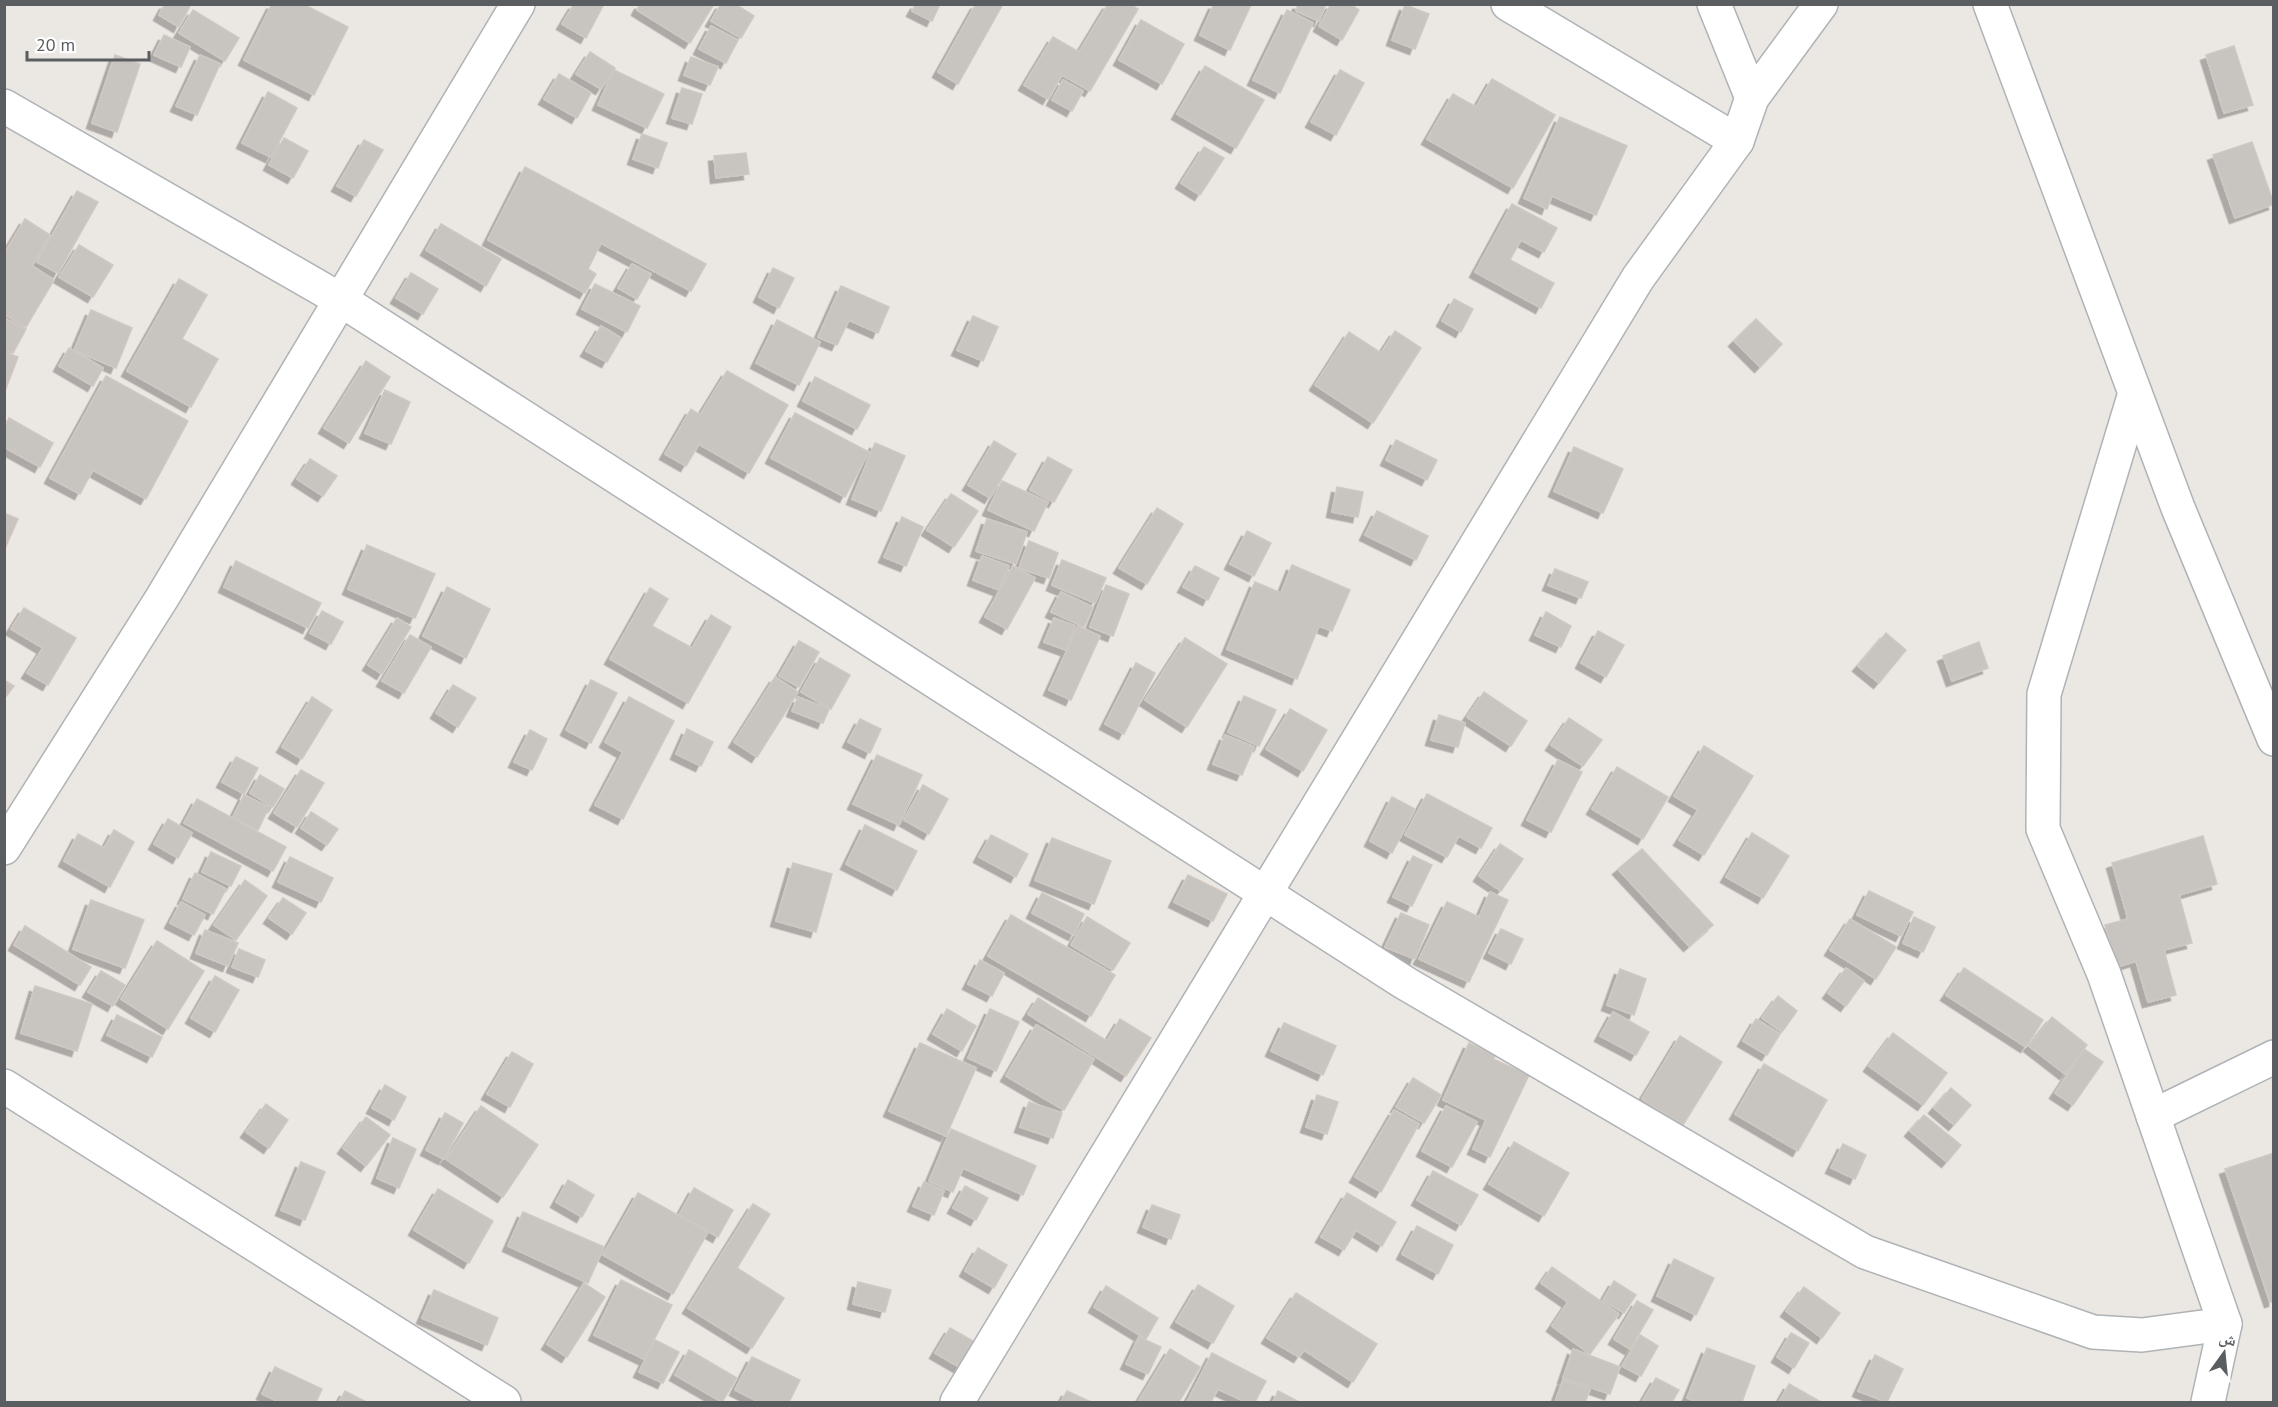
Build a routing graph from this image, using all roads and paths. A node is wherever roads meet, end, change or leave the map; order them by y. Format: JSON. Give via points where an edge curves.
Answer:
{"nodes":[{"id":1,"x":518,"y":4,"type":"edge"},
{"id":2,"x":1508,"y":4,"type":"edge"},
{"id":3,"x":1714,"y":4,"type":"edge"},
{"id":4,"x":1821,"y":4,"type":"edge"},
{"id":5,"x":1990,"y":4,"type":"edge"},
{"id":6,"x":1752,"y":98,"type":"junction"},
{"id":7,"x":4,"y":106,"type":"edge"},
{"id":8,"x":1737,"y":141,"type":"junction"},
{"id":9,"x":341,"y":300,"type":"junction"},
{"id":10,"x":2135,"y":393,"type":"junction"},
{"id":11,"x":2274,"y":739,"type":"edge"},
{"id":12,"x":4,"y":848,"type":"edge"},
{"id":13,"x":1265,"y":893,"type":"junction"},
{"id":14,"x":2274,"y":1057,"type":"edge"},
{"id":15,"x":4,"y":1086,"type":"edge"},
{"id":16,"x":2153,"y":1116,"type":"junction"},
{"id":17,"x":2225,"y":1324,"type":"junction"},
{"id":18,"x":504,"y":1402,"type":"edge"},
{"id":19,"x":957,"y":1402,"type":"edge"},
{"id":20,"x":2208,"y":1402,"type":"edge"}],
"edges":[{"from":1,"to":9,"type":"street"},
{"from":2,"to":8,"type":"street"},
{"from":3,"to":6,"type":"street"},
{"from":4,"to":6,"type":"street"},
{"from":5,"to":10,"type":"street"},
{"from":6,"to":8,"type":"street"},
{"from":7,"to":9,"type":"street"},
{"from":8,"to":13,"type":"street","via":[[1638,278]]},
{"from":9,"to":12,"type":"street","via":[[162,598]]},
{"from":9,"to":13,"type":"street"},
{"from":10,"to":11,"type":"street"},
{"from":10,"to":16,"type":"street","via":[[2044,694],[2043,830],[2104,974]]},
{"from":13,"to":17,"type":"street","via":[[1406,983],[1865,1252],[2093,1332],[2142,1335]]},
{"from":13,"to":19,"type":"street"},
{"from":14,"to":16,"type":"street"},
{"from":15,"to":18,"type":"street"},
{"from":16,"to":17,"type":"street"},
{"from":17,"to":20,"type":"street"}]}
